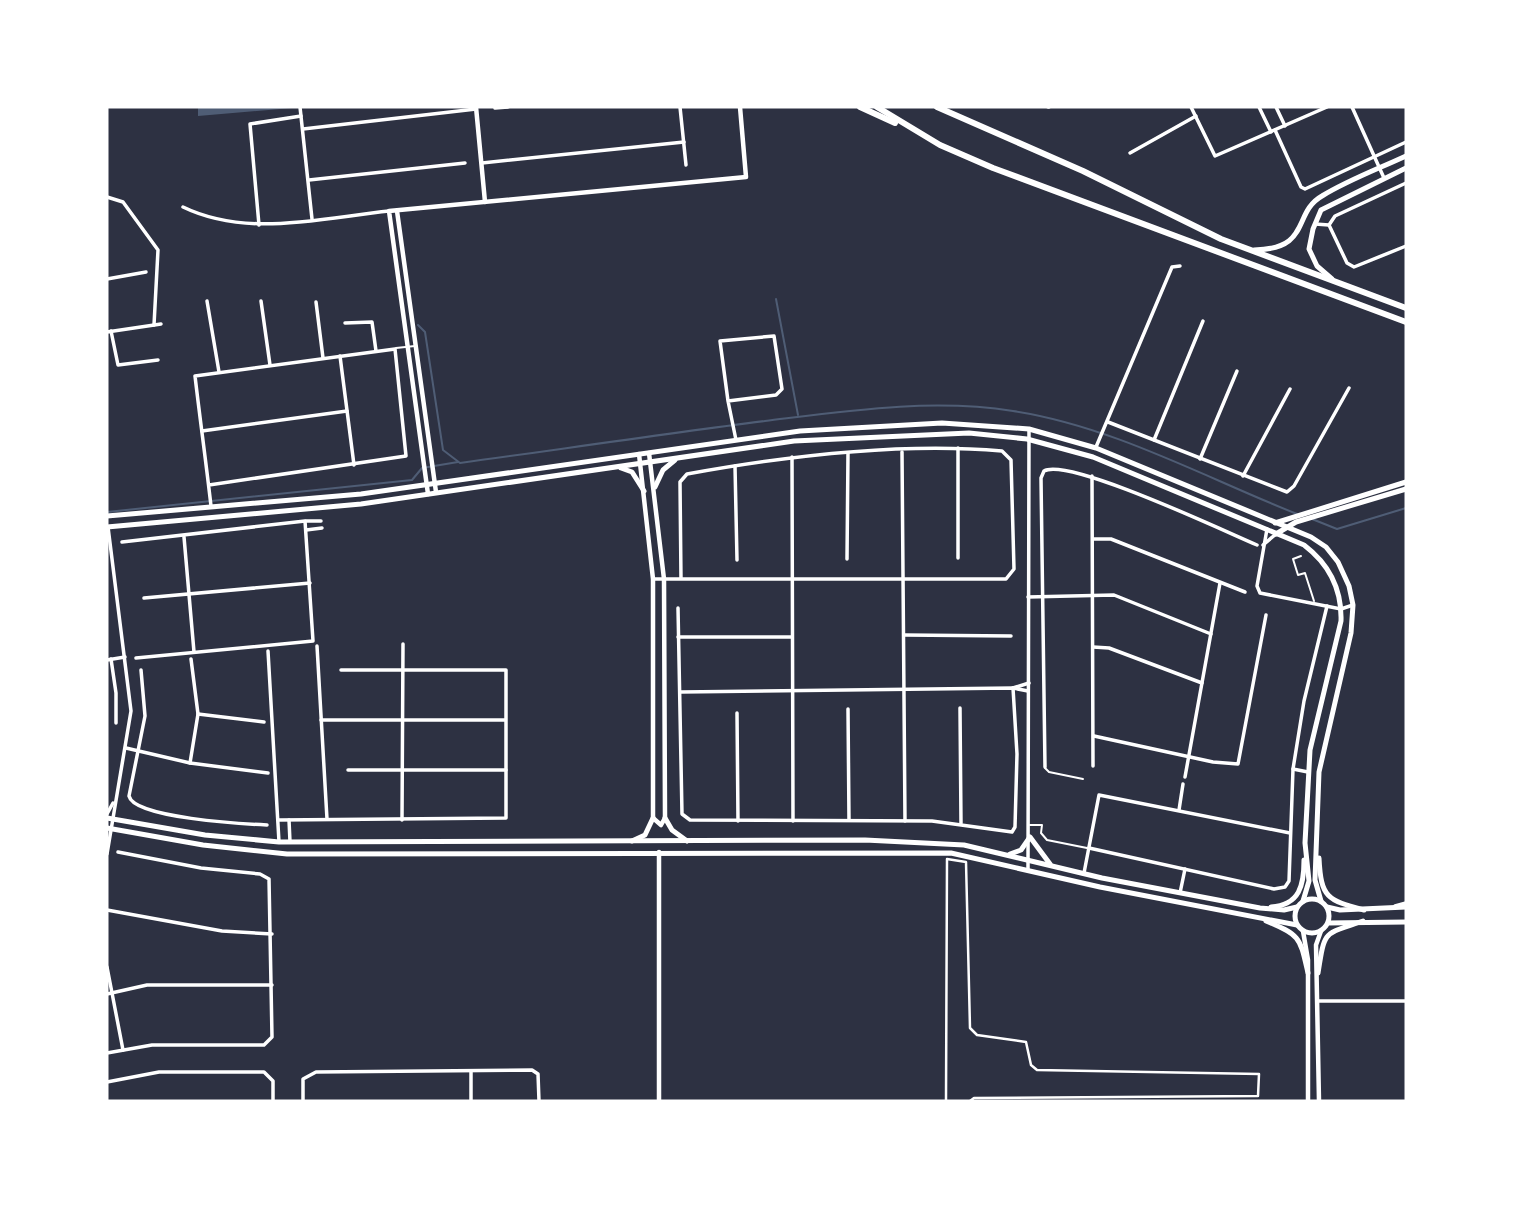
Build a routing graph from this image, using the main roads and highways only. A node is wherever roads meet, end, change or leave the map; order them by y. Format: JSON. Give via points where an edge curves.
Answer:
{"nodes":[{"id":1,"x":860,"y":107,"type":"edge"},
{"id":2,"x":877,"y":107,"type":"edge"},
{"id":3,"x":937,"y":107,"type":"edge"},
{"id":4,"x":903,"y":125,"type":"junction"},
{"id":5,"x":1406,"y":156,"type":"edge"},
{"id":6,"x":1406,"y":168,"type":"edge"},
{"id":7,"x":1247,"y":250,"type":"junction"},
{"id":8,"x":1337,"y":284,"type":"junction"},
{"id":9,"x":1406,"y":308,"type":"edge"},
{"id":10,"x":1406,"y":322,"type":"edge"},
{"id":11,"x":677,"y":458,"type":"junction"},
{"id":12,"x":619,"y":467,"type":"junction"},
{"id":13,"x":1406,"y":482,"type":"edge"},
{"id":14,"x":654,"y":487,"type":"road end"},
{"id":15,"x":1406,"y":489,"type":"edge"},
{"id":16,"x":644,"y":491,"type":"road end"},
{"id":17,"x":107,"y":516,"type":"edge"},
{"id":18,"x":1304,"y":517,"type":"junction"},
{"id":19,"x":1276,"y":523,"type":"junction"},
{"id":20,"x":108,"y":527,"type":"edge"},
{"id":21,"x":1285,"y":527,"type":"junction"},
{"id":22,"x":1267,"y":530,"type":"junction"},
{"id":23,"x":1276,"y":534,"type":"junction"},
{"id":24,"x":109,"y":817,"type":"edge"},
{"id":25,"x":653,"y":818,"type":"road end"},
{"id":26,"x":665,"y":818,"type":"road end"},
{"id":27,"x":109,"y":829,"type":"edge"},
{"id":28,"x":688,"y":842,"type":"junction"},
{"id":29,"x":1305,"y":842,"type":"junction"},
{"id":30,"x":629,"y":843,"type":"junction"},
{"id":31,"x":1317,"y":845,"type":"junction"},
{"id":32,"x":1007,"y":855,"type":"junction"},
{"id":33,"x":1051,"y":865,"type":"junction"},
{"id":34,"x":1303,"y":901,"type":"junction"},
{"id":35,"x":1321,"y":901,"type":"junction"},
{"id":36,"x":1406,"y":905,"type":"edge"},
{"id":37,"x":1297,"y":907,"type":"junction"},
{"id":38,"x":1327,"y":907,"type":"junction"},
{"id":39,"x":1260,"y":908,"type":"junction"},
{"id":40,"x":1364,"y":910,"type":"junction"},
{"id":41,"x":1257,"y":917,"type":"junction"},
{"id":42,"x":1363,"y":921,"type":"junction"},
{"id":43,"x":1406,"y":922,"type":"edge"},
{"id":44,"x":1328,"y":923,"type":"junction"},
{"id":45,"x":1297,"y":925,"type":"junction"},
{"id":46,"x":1318,"y":973,"type":"road end"},
{"id":47,"x":1308,"y":974,"type":"road end"}],
"edges":[{"from":1,"to":4,"type":"highway"},
{"from":2,"to":4,"type":"highway"},
{"from":3,"to":7,"type":"highway","via":[[1083,170]]},
{"from":4,"to":10,"type":"highway","via":[[993,168]]},
{"from":5,"to":7,"type":"main road","via":[[1316,200],[1298,231],[1283,245]]},
{"from":6,"to":8,"type":"main road","via":[[1321,210],[1309,242],[1311,255]]},
{"from":7,"to":8,"type":"highway"},
{"from":8,"to":9,"type":"highway"},
{"from":11,"to":12,"type":"main road"},
{"from":11,"to":14,"type":"main road","via":[[663,470]]},
{"from":11,"to":22,"type":"main road","via":[[794,441],[907,434],[969,433],[1027,439],[1093,457]]},
{"from":12,"to":16,"type":"main road","via":[[632,472]]},
{"from":12,"to":20,"type":"main road","via":[[320,507]]},
{"from":13,"to":18,"type":"main road"},
{"from":15,"to":18,"type":"main road"},
{"from":17,"to":19,"type":"main road","via":[[361,494],[800,431],[942,423],[1029,429],[1096,448]]},
{"from":18,"to":19,"type":"main road"},
{"from":18,"to":21,"type":"main road"},
{"from":19,"to":21,"type":"main road"},
{"from":19,"to":22,"type":"main road"},
{"from":21,"to":23,"type":"main road"},
{"from":21,"to":31,"type":"main road","via":[[1319,541],[1331,552],[1349,586],[1353,605],[1351,633],[1322,752]]},
{"from":22,"to":23,"type":"main road"},
{"from":23,"to":29,"type":"main road","via":[[1304,545],[1322,560],[1337,587],[1341,609],[1308,772]]},
{"from":24,"to":30,"type":"main road","via":[[205,835],[279,842]]},
{"from":25,"to":30,"type":"main road","via":[[645,835]]},
{"from":26,"to":28,"type":"main road"},
{"from":27,"to":41,"type":"main road","via":[[287,854],[961,854]]},
{"from":28,"to":30,"type":"main road"},
{"from":28,"to":32,"type":"main road","via":[[918,841]]},
{"from":29,"to":34,"type":"main road","via":[[1309,881]]},
{"from":29,"to":39,"type":"main road","via":[[1304,880],[1298,895],[1287,904]]},
{"from":31,"to":35,"type":"main road","via":[[1315,880]]},
{"from":31,"to":40,"type":"main road","via":[[1323,890],[1336,903]]},
{"from":32,"to":33,"type":"main road"},
{"from":32,"to":33,"type":"main road","via":[[1021,849],[1030,837]]},
{"from":33,"to":39,"type":"main road"},
{"from":34,"to":35,"type":"main road"},
{"from":34,"to":37,"type":"main road"},
{"from":35,"to":38,"type":"main road"},
{"from":36,"to":40,"type":"main road"},
{"from":37,"to":39,"type":"main road"},
{"from":37,"to":45,"type":"main road"},
{"from":38,"to":40,"type":"main road"},
{"from":38,"to":44,"type":"main road"},
{"from":41,"to":45,"type":"main road"},
{"from":41,"to":47,"type":"main road","via":[[1294,933]]},
{"from":42,"to":43,"type":"main road"},
{"from":42,"to":44,"type":"main road"},
{"from":42,"to":46,"type":"main road","via":[[1327,935]]},
{"from":44,"to":45,"type":"main road","via":[[1321,931],[1303,931]]}]}
